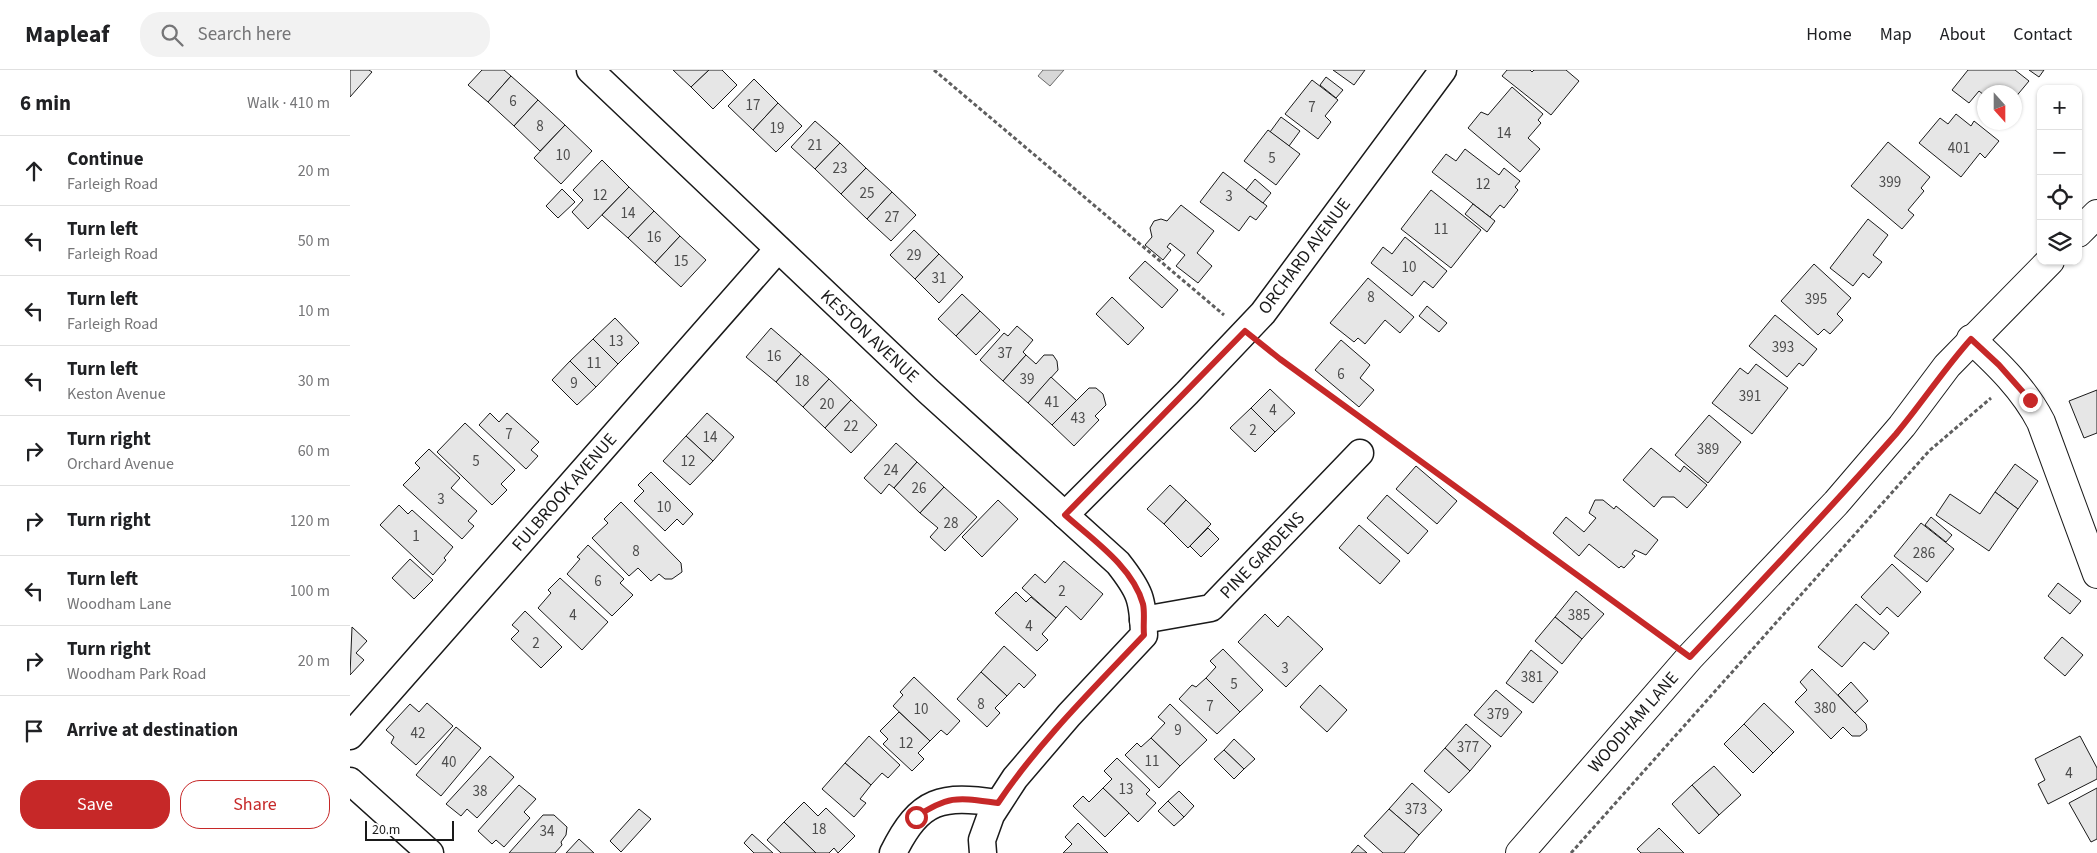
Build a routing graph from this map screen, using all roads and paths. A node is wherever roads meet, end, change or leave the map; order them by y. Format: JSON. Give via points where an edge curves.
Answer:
{"nodes":[{"id":1,"x":590,"y":70,"type":"edge"},
{"id":2,"x":934,"y":70,"type":"edge"},
{"id":3,"x":1443,"y":70,"type":"edge"},
{"id":4,"x":2097,"y":214,"type":"edge"},
{"id":5,"x":2082,"y":229,"type":"edge"},
{"id":6,"x":778,"y":249,"type":"junction"},
{"id":7,"x":2046,"y":265,"type":"edge"},
{"id":8,"x":1245,"y":331,"type":"junction"},
{"id":9,"x":1971,"y":339,"type":"junction"},
{"id":10,"x":2013,"y":381,"type":"junction"},
{"id":11,"x":1360,"y":453,"type":"dead end"},
{"id":12,"x":1065,"y":515,"type":"junction"},
{"id":13,"x":2097,"y":574,"type":"edge"},
{"id":14,"x":1143,"y":612,"type":"junction"},
{"id":15,"x":1690,"y":657,"type":"junction"},
{"id":16,"x":350,"y":736,"type":"edge"},
{"id":17,"x":350,"y":782,"type":"edge"},
{"id":18,"x":998,"y":803,"type":"junction"},
{"id":19,"x":430,"y":853,"type":"edge"},
{"id":20,"x":894,"y":853,"type":"edge"},
{"id":21,"x":983,"y":853,"type":"edge"},
{"id":22,"x":1520,"y":853,"type":"edge"},
{"id":23,"x":1571,"y":853,"type":"edge"}],
"edges":[{"from":1,"to":6,"type":"street","name":"KESTON AVENUE"},
{"from":2,"to":8,"type":"path"},
{"from":3,"to":8,"type":"street","name":"ORCHARD AVENUE","via":[[1263,313]]},
{"from":4,"to":5,"type":"main road"},
{"from":6,"to":12,"type":"street","name":"KESTON AVENUE"},
{"from":6,"to":16,"type":"street","name":"FULBROOK AVENUE"},
{"from":7,"to":9,"type":"main road","name":"WOODHAM LANE"},
{"from":8,"to":12,"type":"street","name":"ORCHARD AVENUE"},
{"from":8,"to":15,"type":"path"},
{"from":9,"to":10,"type":"main road"},
{"from":9,"to":15,"type":"main road","name":"WOODHAM LANE","via":[[1836,502]]},
{"from":10,"to":13,"type":"main road","via":[[2030,400],[2041,422]]},
{"from":10,"to":23,"type":"path","via":[[1929,451]]},
{"from":11,"to":14,"type":"street","name":"PINE GARDENS","via":[[1211,608]]},
{"from":12,"to":14,"type":"street","name":"KESTON AVENUE","via":[[1118,563],[1136,586]]},
{"from":14,"to":18,"type":"street","via":[[1144,635],[1069,715]]},
{"from":15,"to":22,"type":"main road","name":"WOODHAM LANE"},
{"from":17,"to":19,"type":"street"},
{"from":18,"to":20,"type":"street","via":[[961,798],[936,803],[916,817]]},
{"from":18,"to":21,"type":"street","via":[[990,815],[982,840]]}]}
